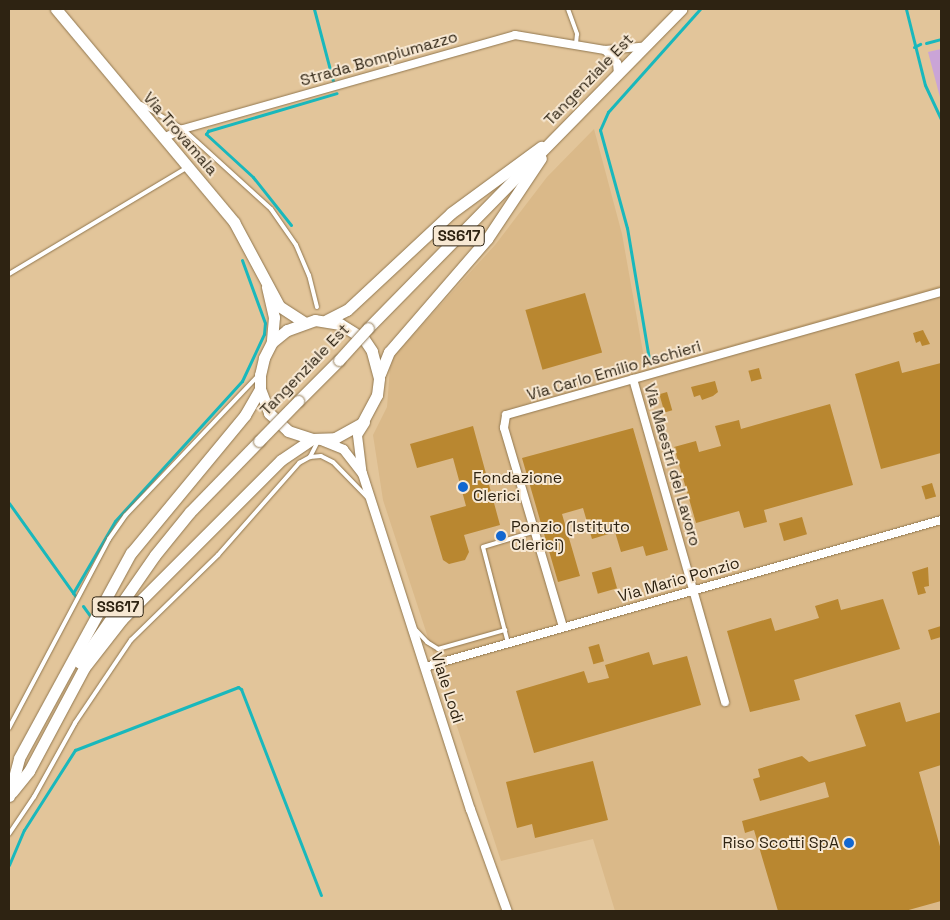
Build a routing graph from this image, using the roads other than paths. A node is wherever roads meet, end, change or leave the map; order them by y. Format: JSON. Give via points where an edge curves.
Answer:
{"nodes":[{"id":1,"x":56,"y":9,"type":"edge"},
{"id":2,"x":568,"y":9,"type":"edge"},
{"id":3,"x":681,"y":9,"type":"edge"},
{"id":4,"x":576,"y":44,"type":"junction"},
{"id":5,"x":644,"y":46,"type":"junction"},
{"id":6,"x":605,"y":50,"type":"junction"},
{"id":7,"x":618,"y":74,"type":"junction"},
{"id":8,"x":124,"y":94,"type":"junction"},
{"id":9,"x":183,"y":129,"type":"junction"},
{"id":10,"x":163,"y":138,"type":"junction"},
{"id":11,"x":550,"y":143,"type":"junction"},
{"id":12,"x":188,"y":167,"type":"junction"},
{"id":13,"x":9,"y":274,"type":"edge"},
{"id":14,"x":267,"y":287,"type":"junction"},
{"id":15,"x":941,"y":292,"type":"edge"},
{"id":16,"x":317,"y":307,"type":"dead end"},
{"id":17,"x":326,"y":320,"type":"junction"},
{"id":18,"x":304,"y":322,"type":"junction"},
{"id":19,"x":272,"y":342,"type":"junction"},
{"id":20,"x":260,"y":375,"type":"junction"},
{"id":21,"x":379,"y":378,"type":"junction"},
{"id":22,"x":633,"y":379,"type":"junction"},
{"id":23,"x":260,"y":389,"type":"junction"},
{"id":24,"x":371,"y":411,"type":"junction"},
{"id":25,"x":317,"y":440,"type":"junction"},
{"id":26,"x":310,"y":456,"type":"junction"},
{"id":27,"x":362,"y":473,"type":"junction"},
{"id":28,"x":372,"y":503,"type":"junction"},
{"id":29,"x":941,"y":520,"type":"edge"},
{"id":30,"x":536,"y":531,"type":"junction"},
{"id":31,"x":694,"y":591,"type":"junction"},
{"id":32,"x":411,"y":626,"type":"junction"},
{"id":33,"x":563,"y":627,"type":"junction"},
{"id":34,"x":505,"y":630,"type":"junction"},
{"id":35,"x":508,"y":643,"type":"junction"},
{"id":36,"x":425,"y":667,"type":"junction"},
{"id":37,"x":725,"y":702,"type":"dead end"},
{"id":38,"x":9,"y":728,"type":"edge"},
{"id":39,"x":9,"y":796,"type":"edge"},
{"id":40,"x":9,"y":834,"type":"edge"},
{"id":41,"x":508,"y":911,"type":"edge"}],
"edges":[{"from":1,"to":8,"type":"main road","name":"Via Trovamala"},
{"from":2,"to":4,"type":"lane","via":[[577,34]]},
{"from":3,"to":5,"type":"main road","name":"Tangenziale Est","number":"SS617"},
{"from":4,"to":6,"type":"street","name":"Strada Bompiumazzo"},
{"from":4,"to":9,"type":"street","name":"Strada Bompiumazzo","via":[[535,36],[507,37]]},
{"from":5,"to":6,"type":"street","name":"Strada Bompiumazzo"},
{"from":5,"to":7,"type":"main road","name":"Tangenziale Est","number":"SS617"},
{"from":6,"to":7,"type":"street","via":[[617,63]]},
{"from":7,"to":11,"type":"main road","name":"Tangenziale Est","number":"SS617"},
{"from":8,"to":9,"type":"lane"},
{"from":8,"to":10,"type":"main road","name":"Via Trovamala"},
{"from":9,"to":10,"type":"street","name":"Strada Bompiumazzo"},
{"from":9,"to":16,"type":"lane","via":[[271,208],[296,245],[309,275]]},
{"from":10,"to":12,"type":"main road","name":"Via Trovamala"},
{"from":11,"to":17,"type":"main road","via":[[531,152],[451,213],[347,310]]},
{"from":11,"to":21,"type":"main road","via":[[487,239],[388,352]]},
{"from":11,"to":39,"type":"main road","name":"Tangenziale Est","number":"SS617","bridge":true,"via":[[190,512],[122,601],[63,691]]},
{"from":12,"to":13,"type":"lane"},
{"from":12,"to":14,"type":"main road","name":"Via Trovamala","via":[[234,222],[256,259]]},
{"from":14,"to":18,"type":"main road","name":"Via Trovamala","via":[[279,306]]},
{"from":14,"to":19,"type":"main road","name":"Via Trovamala","via":[[274,317]]},
{"from":15,"to":22,"type":"street","name":"Via Carlo Emilio Aschieri"},
{"from":17,"to":18,"type":"main road"},
{"from":17,"to":21,"type":"main road","via":[[347,327],[364,340],[372,351]]},
{"from":18,"to":19,"type":"main road"},
{"from":19,"to":20,"type":"main road"},
{"from":20,"to":23,"type":"main road"},
{"from":20,"to":38,"type":"lane","via":[[126,515],[109,539]]},
{"from":21,"to":24,"type":"main road"},
{"from":22,"to":30,"type":"street","name":"Via Carlo Emilio Aschieri","via":[[506,415],[504,428]]},
{"from":22,"to":31,"type":"street","name":"Via Maestri del Lavoro"},
{"from":23,"to":25,"type":"main road","via":[[266,407],[278,423],[294,434]]},
{"from":23,"to":39,"type":"main road","via":[[245,415],[131,552],[23,750]]},
{"from":24,"to":25,"type":"main road","via":[[350,432]]},
{"from":24,"to":27,"type":"street","name":"Viale Lodi","via":[[357,436]]},
{"from":25,"to":26,"type":"lane"},
{"from":25,"to":27,"type":"street","name":"Viale Lodi","via":[[343,449]]},
{"from":25,"to":39,"type":"main road","via":[[281,460],[122,619],[84,668],[29,771]]},
{"from":26,"to":28,"type":"lane","via":[[321,456],[333,462]]},
{"from":26,"to":40,"type":"lane","via":[[299,463],[218,555],[131,640],[75,723],[34,797]]},
{"from":27,"to":28,"type":"street","name":"Viale Lodi"},
{"from":28,"to":32,"type":"street","name":"Viale Lodi"},
{"from":29,"to":31,"type":"street","name":"Via Mario Ponzio"},
{"from":30,"to":33,"type":"street","name":"Via Carlo Emilio Aschieri"},
{"from":30,"to":34,"type":"lane","via":[[483,547]]},
{"from":31,"to":33,"type":"street","name":"Via Mario Ponzio"},
{"from":31,"to":37,"type":"street","name":"Via Maestri del Lavoro"},
{"from":32,"to":34,"type":"lane","via":[[438,649]]},
{"from":32,"to":36,"type":"street","name":"Viale Lodi"},
{"from":33,"to":35,"type":"street","name":"Via Mario Ponzio"},
{"from":34,"to":35,"type":"lane"},
{"from":35,"to":36,"type":"street","name":"Via Mario Ponzio"},
{"from":36,"to":41,"type":"street","name":"Viale Lodi"}]}
